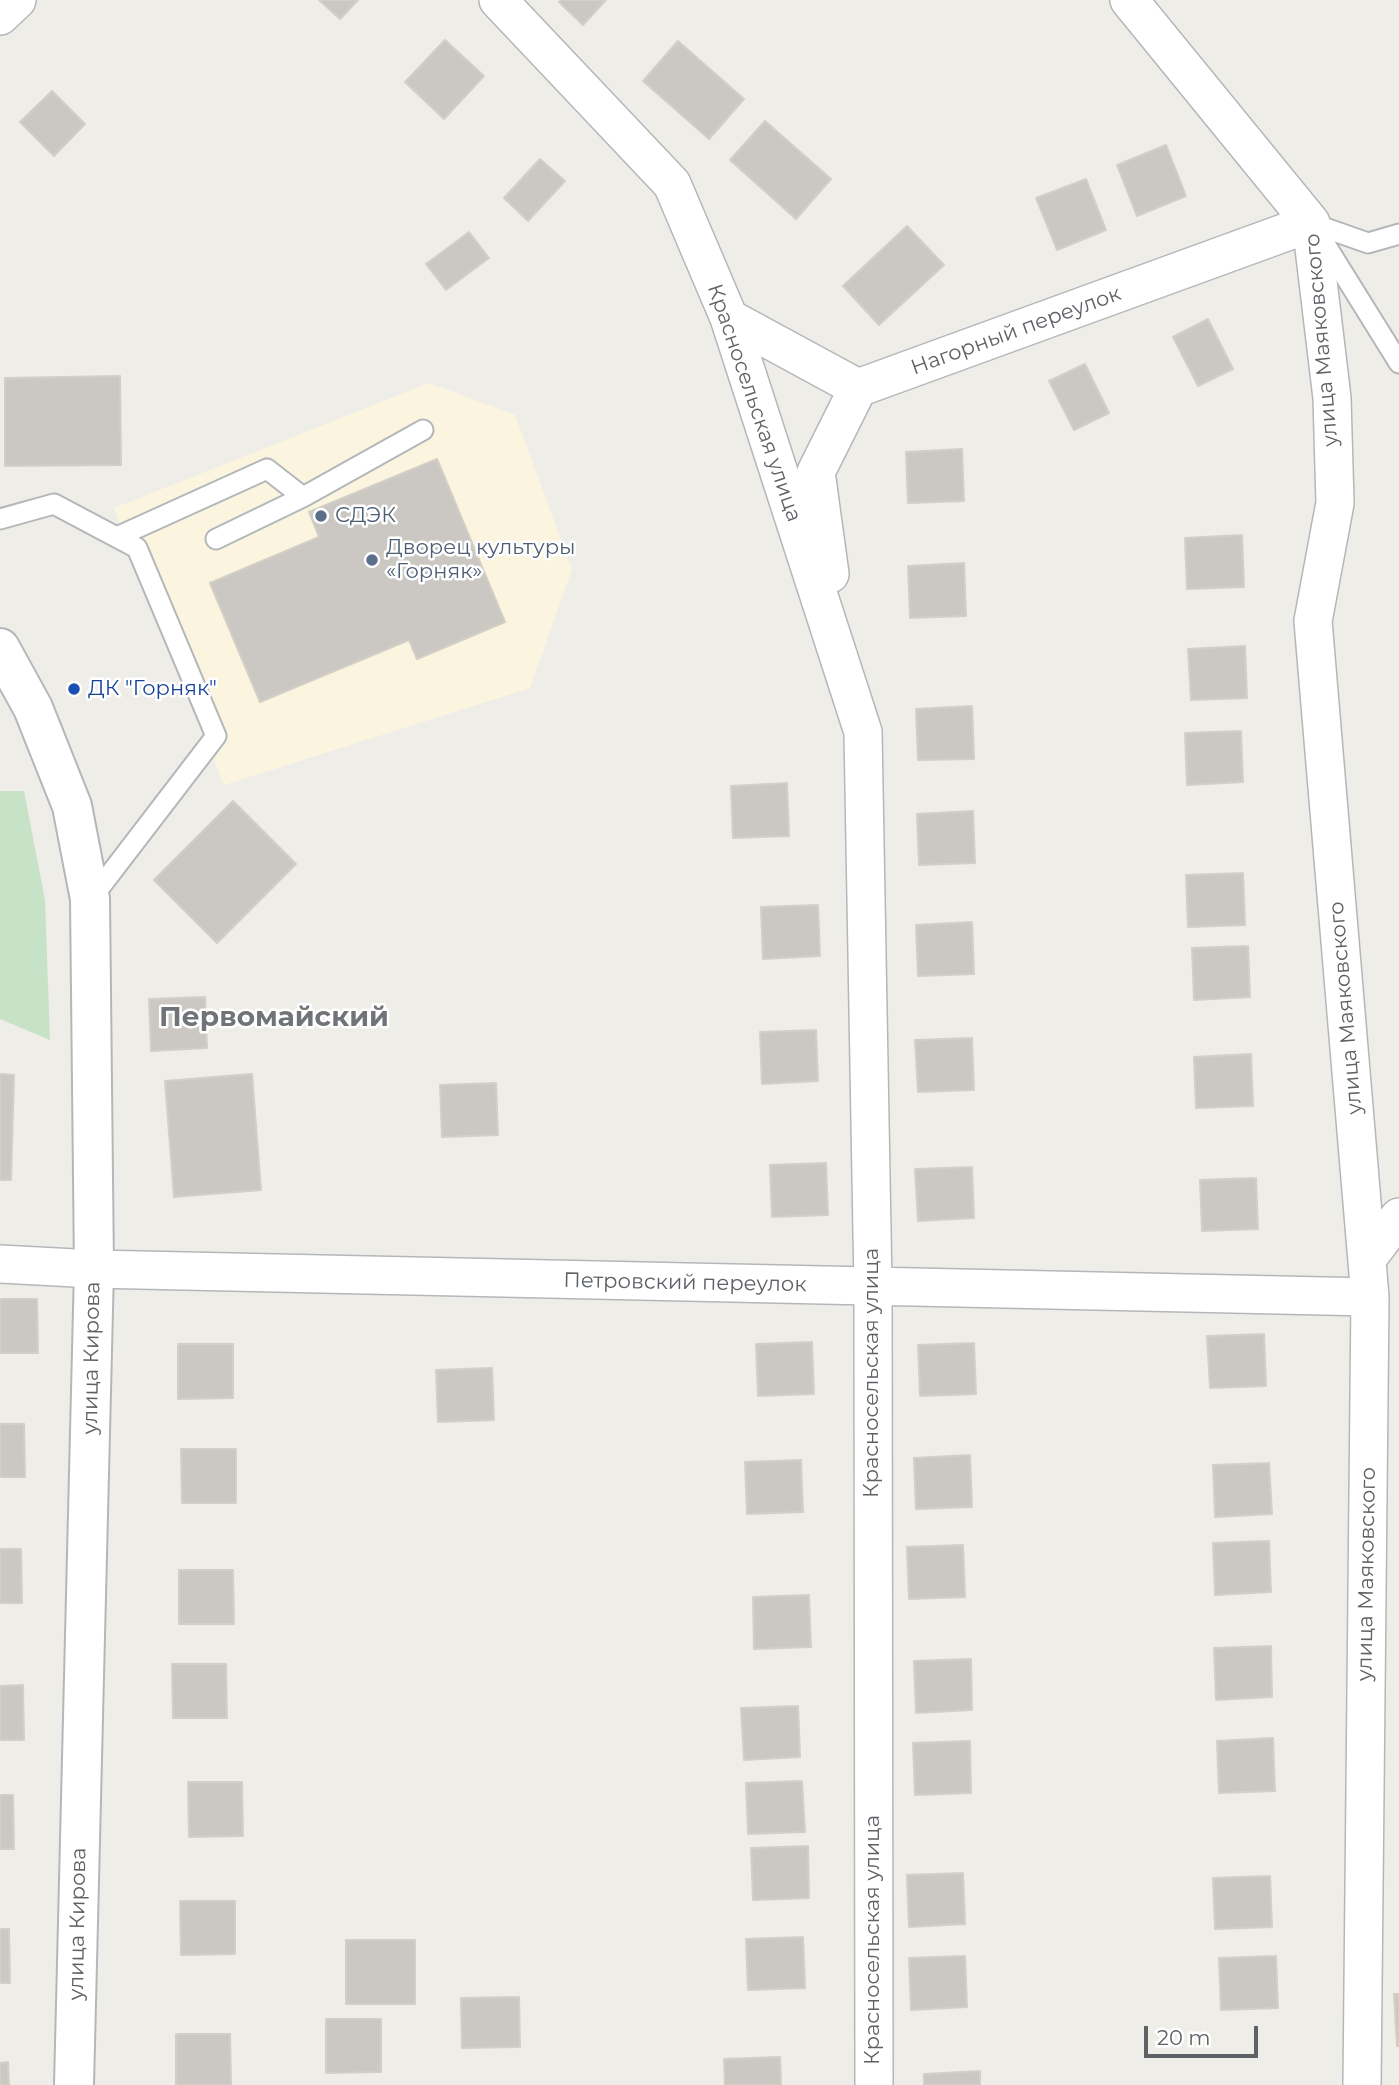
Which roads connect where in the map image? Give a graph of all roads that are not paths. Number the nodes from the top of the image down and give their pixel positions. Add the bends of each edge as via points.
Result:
1 (17, 0) edge
2 (498, 0) edge
3 (1129, 0) edge
4 (0, 16) edge
5 (1311, 223) junction
6 (1399, 234) edge
7 (729, 318) junction
8 (1399, 363) edge
9 (858, 388) junction
10 (423, 430) dead end
11 (303, 497) junction
12 (0, 519) edge
13 (117, 537) junction
14 (216, 539) dead end
15 (0, 648) edge
16 (842, 665) junction
17 (90, 900) junction
18 (1399, 1217) edge
19 (1367, 1259) junction
20 (0, 1264) edge
21 (94, 1269) junction
22 (873, 1287) junction
23 (1370, 1297) junction
24 (74, 2085) edge
25 (873, 2085) edge
26 (1362, 2085) edge

1 - 4 street
2 - 7 street, Красносельская улица via 672,184
3 - 5 street, улица Маяковского
5 - 6 lane via 1368,243
5 - 8 lane
5 - 9 street, Нагорный переулок
5 - 19 street, улица Маяковского via 1332,398 1335,503 1313,621
7 - 9 street
7 - 16 street, Красносельская улица
9 - 16 street, Красносельская улица via 816,472
10 - 11 lane
11 - 13 lane via 267,469
11 - 14 lane
12 - 13 lane via 54,504
13 - 17 lane via 137,548 216,736
15 - 17 street, улица Кирова via 33,708 72,806
16 - 22 street, Красносельская улица via 863,732
17 - 21 street, улица Кирова
18 - 19 street
19 - 23 street, улица Маяковского
20 - 21 street, Петровский переулок
21 - 22 street, Петровский переулок
21 - 24 street, улица Кирова
22 - 23 street, Петровский переулок
22 - 25 street, Красносельская улица
23 - 26 street, улица Маяковского

